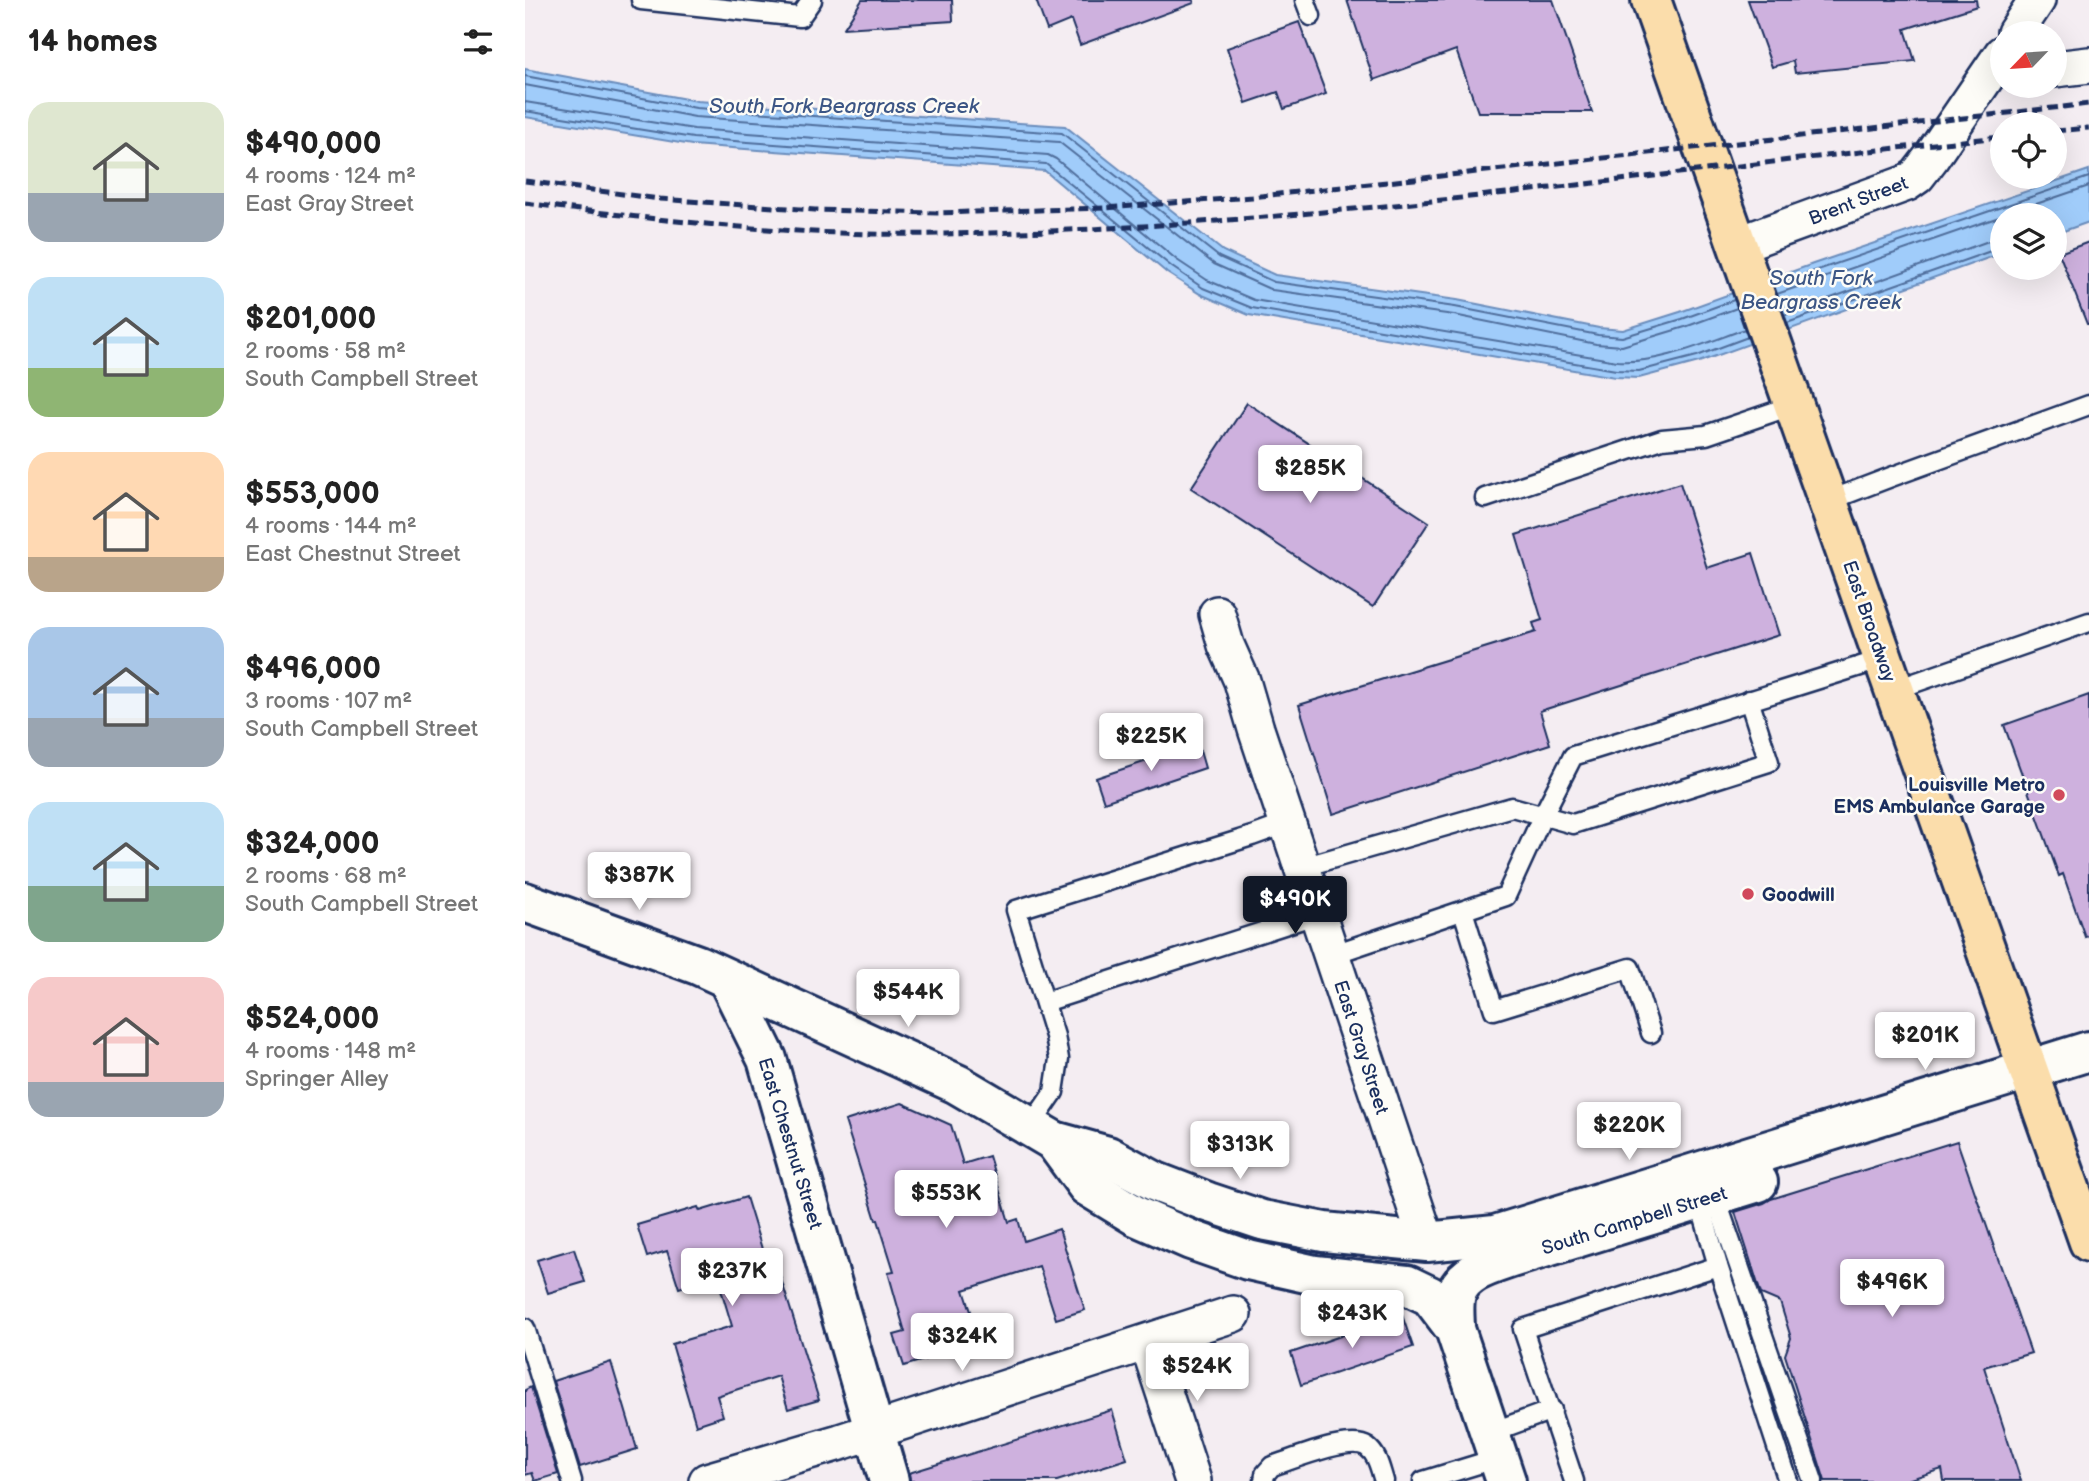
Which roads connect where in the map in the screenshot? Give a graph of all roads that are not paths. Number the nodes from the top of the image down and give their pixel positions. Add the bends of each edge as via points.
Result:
1 (641, 0) edge
2 (813, 0) edge
3 (2037, 0) edge
4 (1658, 2) edge
5 (700, 3) edge
6 (2023, 21) edge
7 (2089, 65) edge
8 (2067, 68) edge
9 (1990, 78) edge
10 (1743, 263) junction
11 (1794, 405) junction
12 (2089, 405) edge
13 (1485, 498) dead end
14 (1828, 502) junction
15 (1217, 614) dead end
16 (2089, 622) edge
17 (1888, 674) junction
18 (1749, 701) junction
19 (1543, 815) junction
20 (1287, 823) junction
21 (1303, 867) junction
22 (525, 902) edge
23 (1463, 911) junction
24 (1318, 914) junction
25 (1331, 955) junction
26 (728, 980) junction
27 (1045, 1002) junction
28 (1651, 1033) dead end
29 (2089, 1051) edge
30 (2028, 1070) junction
31 (1042, 1134) junction
32 (1707, 1188) junction
33 (1427, 1242) junction
34 (2089, 1242) edge
35 (1718, 1266) junction
36 (1233, 1314) dead end
37 (525, 1328) edge
38 (1455, 1329) junction
39 (1148, 1343) junction
40 (1552, 1410) junction
41 (874, 1431) junction
42 (1498, 1457) edge
43 (572, 1481) edge
44 (707, 1481) edge
45 (889, 1481) edge
46 (1193, 1481) edge
47 (1264, 1481) edge
48 (1384, 1481) edge
49 (1423, 1481) edge
50 (1574, 1481) edge
51 (1788, 1481) edge
52 (1813, 1481) edge

1 - 5 lane
2 - 5 lane via 800,16
3 - 6 street
4 - 10 main road, East Broadway
7 - 8 street
9 - 10 street, Brent Street via 1917,176
10 - 11 main road, East Broadway
11 - 13 lane via 1706,435 1662,439
11 - 14 main road, East Broadway
12 - 14 lane
14 - 17 main road, East Broadway
15 - 20 street, East Gray Street
16 - 17 lane
17 - 18 lane
17 - 30 main road, East Broadway
18 - 19 lane via 1573,756
18 - 19 lane via 1769,762 1573,824
19 - 21 lane via 1512,807
19 - 23 lane via 1506,896
20 - 21 street, East Gray Street
20 - 27 lane via 1016,911
21 - 24 street, East Gray Street
22 - 26 main road
23 - 25 lane
23 - 28 lane via 1494,1010 1630,968
24 - 25 street, East Gray Street
24 - 27 lane
25 - 33 street, East Gray Street
26 - 31 main road via 957,1084
26 - 41 main road, East Chestnut Street via 767,1059
27 - 31 lane via 1059,1059
29 - 30 main road, South Campbell Street
30 - 32 main road, South Campbell Street via 1840,1129
30 - 34 main road, East Broadway
31 - 33 main road, South Campbell Street via 1108,1156 1156,1182 1262,1220 1324,1233
31 - 38 main road via 1087,1186 1136,1216 1248,1260 1315,1275 1407,1285 1430,1296
32 - 33 main road, South Campbell Street via 1496,1235
32 - 35 lane
32 - 38 main road, South Campbell Street via 1474,1272 1456,1295
32 - 52 lane
35 - 40 lane via 1523,1329
35 - 51 lane
36 - 39 street
37 - 43 lane
38 - 42 main road
39 - 41 street
39 - 46 street
40 - 42 lane
40 - 50 lane
41 - 44 street
41 - 45 main road, East Chestnut Street
42 - 49 lane
47 - 48 lane via 1272,1466 1360,1443 1377,1460

